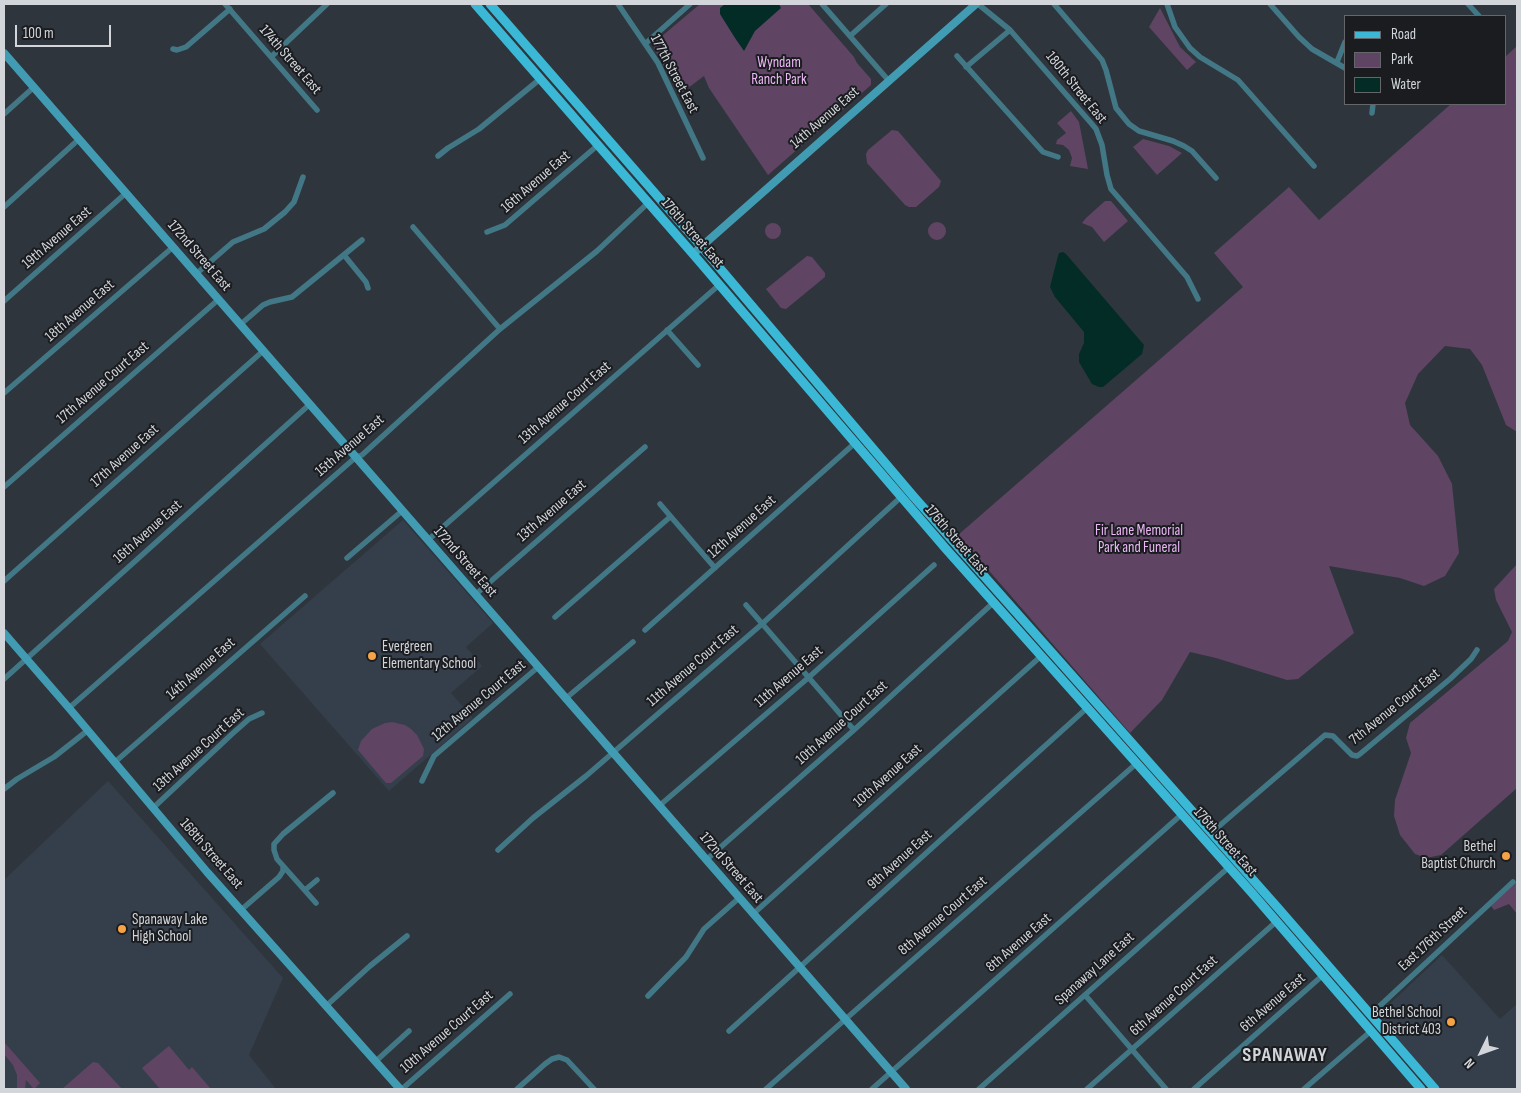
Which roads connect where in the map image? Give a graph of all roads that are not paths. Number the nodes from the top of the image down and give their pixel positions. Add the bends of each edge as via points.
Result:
1 (225, 4) edge
2 (328, 4) edge
3 (475, 4) edge
4 (490, 4) edge
5 (618, 4) edge
6 (690, 4) edge
7 (822, 4) edge
8 (886, 4) edge
9 (977, 4) edge
10 (1054, 4) edge
11 (1167, 4) edge
12 (1270, 4) edge
13 (1468, 4) edge
14 (230, 9) junction
15 (1478, 15) edge
16 (1010, 30) junction
17 (850, 36) junction
18 (645, 44) junction
19 (1344, 44) edge
20 (173, 49) dead end
21 (4, 53) edge
22 (957, 56) dead end
23 (271, 57) junction
24 (1337, 62) junction
25 (966, 67) junction
26 (1344, 67) edge
27 (540, 79) junction
28 (889, 81) junction
29 (34, 87) junction
30 (575, 101) junction
31 (1373, 105) edge
32 (567, 109) junction
33 (317, 110) dead end
34 (1372, 113) dead end
35 (4, 114) edge
36 (78, 140) junction
37 (598, 145) junction
38 (438, 156) dead end
39 (1058, 157) dead end
40 (703, 158) dead end
41 (1314, 166) dead end
42 (303, 176) dead end
43 (1216, 178) dead end
44 (126, 193) junction
45 (648, 203) junction
46 (4, 207) edge
47 (413, 227) dead end
48 (487, 232) dead end
49 (362, 240) dead end
50 (700, 246) junction
51 (172, 247) junction
52 (693, 254) junction
53 (344, 256) junction
54 (196, 274) junction
55 (719, 285) junction
56 (368, 288) dead end
57 (219, 299) junction
58 (1198, 299) dead end
59 (4, 301) edge
60 (241, 324) junction
61 (500, 329) junction
62 (667, 330) junction
63 (777, 337) junction
64 (263, 351) junction
65 (698, 365) dead end
66 (4, 393) edge
67 (310, 404) junction
68 (855, 443) junction
69 (645, 446) dead end
70 (356, 457) junction
71 (4, 487) edge
72 (901, 497) junction
73 (660, 504) dead end
74 (402, 511) junction
75 (670, 517) junction
76 (945, 532) junction
77 (428, 540) junction
78 (347, 558) dead end
79 (934, 565) dead end
80 (715, 568) junction
81 (4, 581) edge
82 (475, 595) junction
83 (305, 596) dead end
84 (993, 603) junction
85 (746, 605) dead end
86 (555, 617) dead end
87 (762, 624) junction
88 (645, 630) dead end
89 (4, 633) edge
90 (633, 642) dead end
91 (1477, 650) dead end
92 (1040, 656) junction
93 (26, 659) junction
94 (538, 668) junction
95 (808, 678) junction
96 (4, 679) edge
97 (565, 699) junction
98 (69, 708) junction
99 (1087, 708) junction
100 (262, 713) dead end
101 (854, 730) junction
102 (87, 731) junction
103 (612, 753) junction
104 (115, 762) junction
105 (1137, 763) junction
106 (422, 781) dead end
107 (4, 789) edge
108 (1175, 792) junction
109 (333, 793) dead end
110 (659, 806) junction
111 (154, 808) junction
112 (1182, 814) junction
113 (1211, 833) junction
114 (1222, 845) junction
115 (498, 850) dead end
116 (706, 860) junction
117 (283, 867) junction
118 (1229, 867) junction
119 (317, 880) dead end
120 (1513, 882) dead end
121 (305, 890) junction
122 (739, 898) junction
123 (316, 903) dead end
124 (241, 910) junction
125 (752, 914) junction
126 (1277, 921) junction
127 (407, 936) dead end
128 (799, 967) junction
129 (1323, 975) junction
130 (510, 994) dead end
131 (1085, 995) junction
132 (648, 996) dead end
133 (326, 1006) junction
134 (1370, 1015) junction
135 (844, 1019) junction
136 (409, 1031) dead end
137 (729, 1031) dead end
138 (1370, 1031) junction
139 (1132, 1049) junction
140 (376, 1061) junction
141 (891, 1072) junction
142 (1416, 1088) edge
143 (401, 1089) edge
144 (516, 1089) edge
145 (594, 1089) edge
146 (766, 1089) edge
147 (872, 1089) edge
148 (906, 1089) edge
149 (979, 1089) edge
150 (1087, 1089) edge
151 (1166, 1089) edge
152 (1194, 1089) edge
153 (1304, 1089) edge
154 (1428, 1089) edge
155 (1434, 1089) edge

1 - 14 street, 174th Street East
2 - 23 street
3 - 27 main road, 176th Street East
4 - 30 main road, 176th Street East
5 - 18 street, 177th Street East
6 - 18 street
7 - 17 street
8 - 17 street
9 - 16 street, 180th Street East
9 - 28 street, 14th Avenue East
10 - 43 street via 1102,60 1116,108 1129,124 1139,131 1184,146
11 - 41 street via 1175,27 1190,48 1238,80
12 - 24 street via 1298,37 1312,49
13 - 15 street
14 - 20 street via 186,47
14 - 23 street, 174th Street East
16 - 25 street
16 - 58 street, 180th Street East via 1096,129 1111,189 1187,277
17 - 28 street
18 - 40 street, 177th Street East via 664,74
19 - 24 street
21 - 29 street, 172nd Street East
22 - 25 street
23 - 33 street, 174th Street East
24 - 26 street
25 - 39 street via 1043,152
27 - 32 main road, 176th Street East
27 - 38 street via 479,129
28 - 50 street, 14th Avenue East
29 - 35 street
29 - 36 street, 172nd Street East
30 - 32 main road
30 - 50 main road, 176th Street East
31 - 34 street
32 - 37 main road, 176th Street East
36 - 44 street, 172nd Street East
36 - 46 street
37 - 45 main road, 176th Street East
37 - 48 street, 16th Avenue East via 505,225
42 - 54 street via 294,202 285,212 264,229 233,242
44 - 51 street, 172nd Street East
44 - 59 street, 19th Avenue East
45 - 52 main road, 176th Street East
45 - 61 street, 15th Avenue East via 597,251
47 - 61 street
49 - 53 street
50 - 52 street, 14th Avenue East
50 - 63 main road, 176th Street East
51 - 54 street, 172nd Street East
51 - 66 street, 18th Avenue East
52 - 55 main road, 176th Street East
53 - 56 street
53 - 60 street via 292,297 263,305
54 - 57 street, 172nd Street East
55 - 62 street, 13th Avenue Court East
55 - 63 main road via 727,287 768,332
55 - 68 main road, 176th Street East
57 - 60 street, 172nd Street East
57 - 71 street, 17th Avenue Court East
60 - 64 street, 172nd Street East
61 - 70 street, 15th Avenue East
62 - 65 street
62 - 77 street, 13th Avenue Court East
63 - 76 main road, 176th Street East
64 - 67 street, 172nd Street East
64 - 81 street, 17th Avenue East
67 - 70 street, 172nd Street East
67 - 93 street, 16th Avenue East
68 - 72 main road, 176th Street East
68 - 80 street, 12th Avenue East
69 - 82 street, 13th Avenue East
70 - 74 street, 172nd Street East
70 - 98 street, 15th Avenue East
72 - 76 main road via 908,498 935,528
72 - 84 main road, 176th Street East
72 - 87 street, 11th Avenue Court East
73 - 75 street
74 - 77 street, 172nd Street East
74 - 78 street
75 - 80 street
75 - 86 street
76 - 108 main road, 176th Street East
77 - 82 street, 172nd Street East
79 - 95 street, 11th Avenue East
80 - 88 street, 12th Avenue East
82 - 94 street, 172nd Street East
83 - 104 street, 14th Avenue East
84 - 92 main road, 176th Street East
84 - 101 street, 10th Avenue Court East
85 - 87 street
87 - 95 street
87 - 103 street, 11th Avenue Court East
89 - 93 street, 168th Street East
90 - 97 street
91 - 113 street, 7th Avenue Court East via 1450,679 1360,754 1352,755 1333,736 1325,735
92 - 99 main road, 176th Street East
92 - 125 street, 10th Avenue East
93 - 96 street, 16th Avenue East
93 - 98 street, 168th Street East
94 - 97 street, 172nd Street East
94 - 106 street, 12th Avenue Court East via 434,756
95 - 101 street
95 - 110 street, 11th Avenue East
97 - 103 street, 172nd Street East
98 - 102 street, 168th Street East
99 - 105 main road, 176th Street East
99 - 128 street, 9th Avenue East
100 - 111 street, 13th Avenue Court East via 249,719
101 - 116 street, 10th Avenue Court East
102 - 104 street, 168th Street East
102 - 107 street
103 - 110 street, 172nd Street East
103 - 115 street, 11th Avenue Court East
104 - 111 street, 168th Street East
105 - 108 main road via 1143,764 1166,790
105 - 112 main road, 176th Street East
105 - 135 street, 8th Avenue Court East
108 - 113 main road, 176th Street East
109 - 117 street via 274,844 275,854
110 - 116 street, 172nd Street East
111 - 124 street, 168th Street East
112 - 114 main road via 1188,815 1211,841
112 - 118 main road, 176th Street East
112 - 141 street, 8th Avenue East
113 - 114 main road, 176th Street East
114 - 134 main road, 176th Street East
116 - 122 street, 172nd Street East
117 - 121 street
117 - 124 street via 279,877
118 - 126 main road, 176th Street East
118 - 131 street, Spanaway Lane East
119 - 121 street
120 - 134 street, East 176th Street
121 - 123 street
122 - 125 street, 172nd Street East
122 - 132 street via 704,929 686,957
124 - 133 street, 168th Street East
125 - 128 street, 172nd Street East
126 - 129 main road, 176th Street East
126 - 139 street, 6th Avenue Court East
127 - 133 street
128 - 135 street, 172nd Street East
128 - 137 street, 9th Avenue East
129 - 134 main road via 1331,976 1364,1015
129 - 138 main road, 176th Street East
129 - 152 street, 6th Avenue East
130 - 143 street, 10th Avenue Court East
131 - 139 street
131 - 149 street, Spanaway Lane East
133 - 140 street, 168th Street East
134 - 155 main road, 176th Street East
135 - 141 street, 172nd Street East
135 - 146 street, 8th Avenue Court East
136 - 140 street
138 - 142 main road, 176th Street East
138 - 153 street
139 - 150 street, 6th Avenue Court East
139 - 151 street
140 - 143 street, 168th Street East
141 - 147 street, 8th Avenue East
141 - 148 street, 172nd Street East
142 - 154 main road via 1424,1084
144 - 145 street via 552,1059 562,1057

